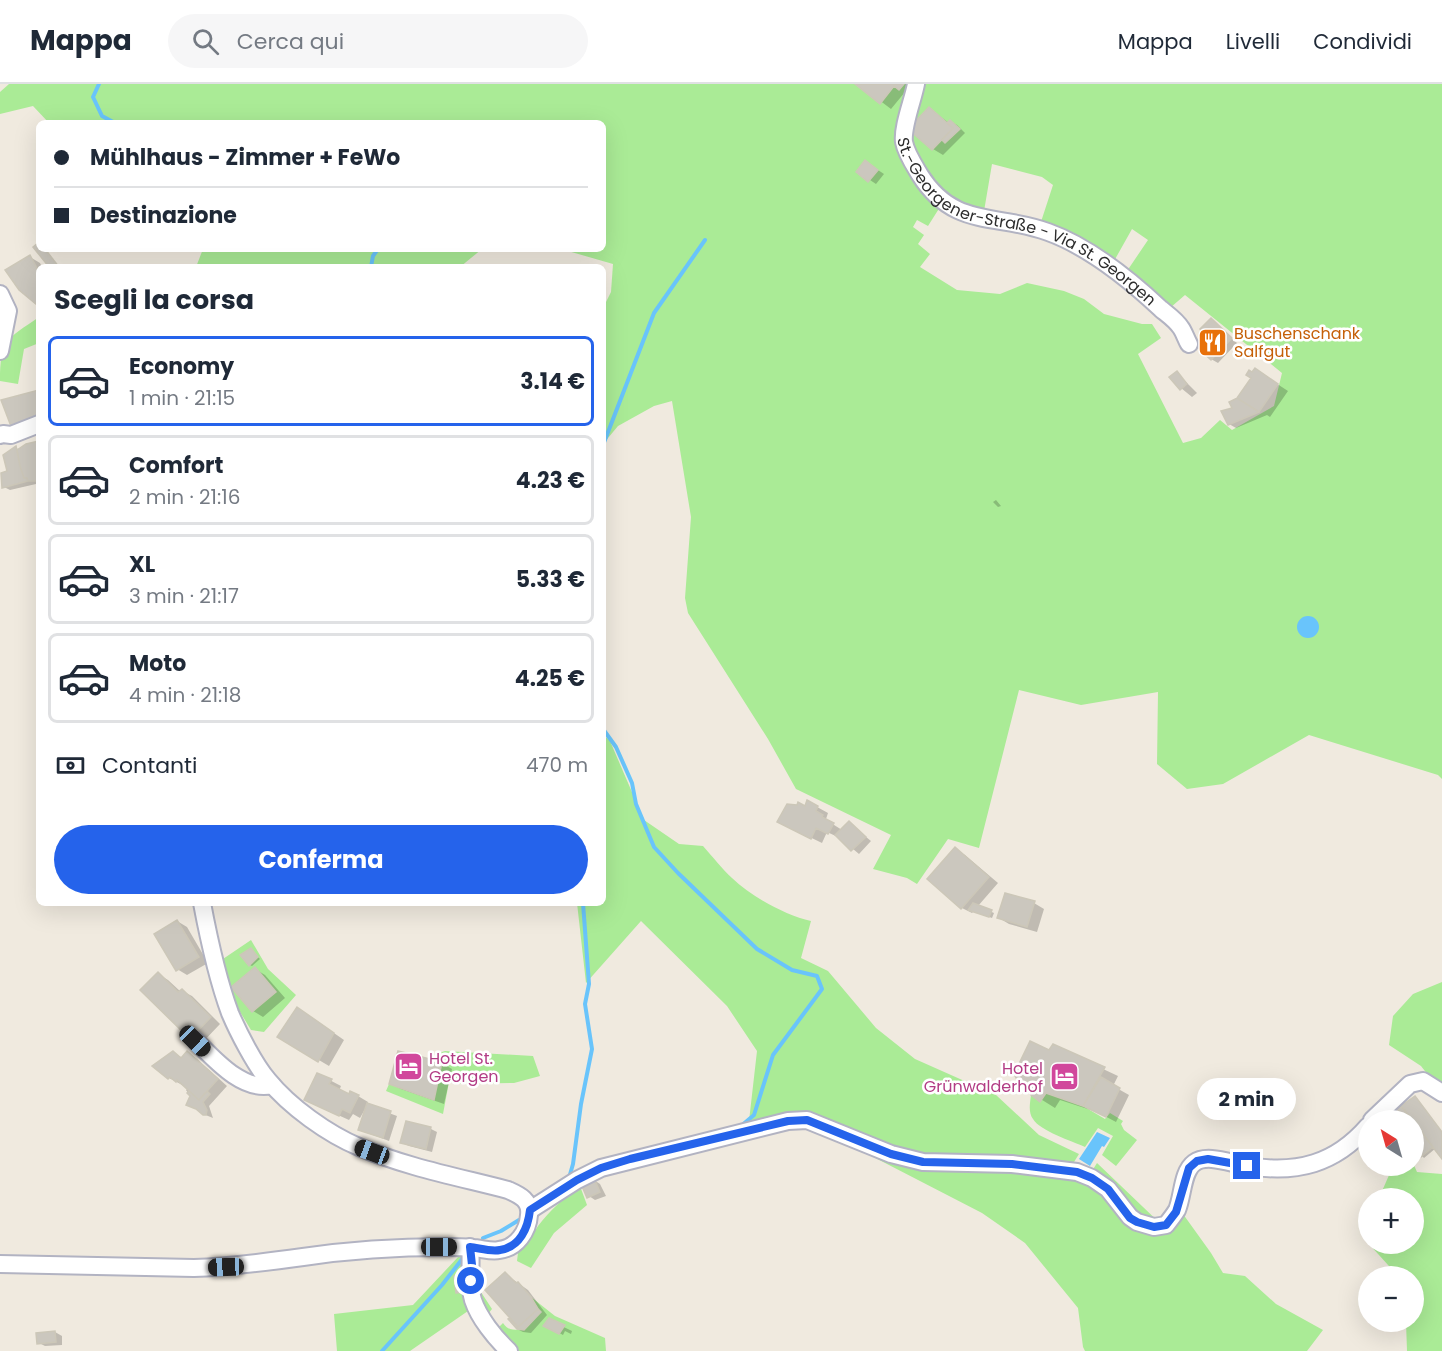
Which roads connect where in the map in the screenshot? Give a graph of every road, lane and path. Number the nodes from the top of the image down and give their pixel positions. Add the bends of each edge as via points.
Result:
1 (916, 84) edge
2 (0, 294) edge
3 (1189, 344) dead end
4 (0, 351) edge
5 (36, 425) edge
6 (1, 433) edge
7 (203, 906) edge
8 (195, 1041) dead end
9 (273, 1085) junction
10 (1442, 1093) edge
11 (1384, 1110) edge
12 (1358, 1137) edge
13 (530, 1210) junction
14 (470, 1247) junction
15 (0, 1264) edge
16 (509, 1351) edge

1 - 3 street, St.-Georgener-Straße - Via St. Georgen via 904,143 915,167 939,199 962,212 1049,232 1099,258 1153,301 1180,327
2 - 4 street via 8,311
5 - 6 street via 10,435
7 - 9 street via 231,1014
8 - 9 street via 230,1074 263,1087
9 - 13 street via 311,1120 340,1138 384,1156 508,1190 520,1196
10 - 11 street via 1416,1082
12 - 13 street via 1338,1153 1305,1166 1268,1169 1208,1159 1197,1161 1189,1168 1176,1212 1166,1225 1154,1227 1130,1218 1108,1189 1077,1172 1012,1164 923,1162 891,1154 807,1120 788,1121 601,1168
13 - 14 street via 523,1236 512,1245 500,1251
14 - 15 street via 320,1254 226,1267
14 - 16 street via 473,1299 479,1313

